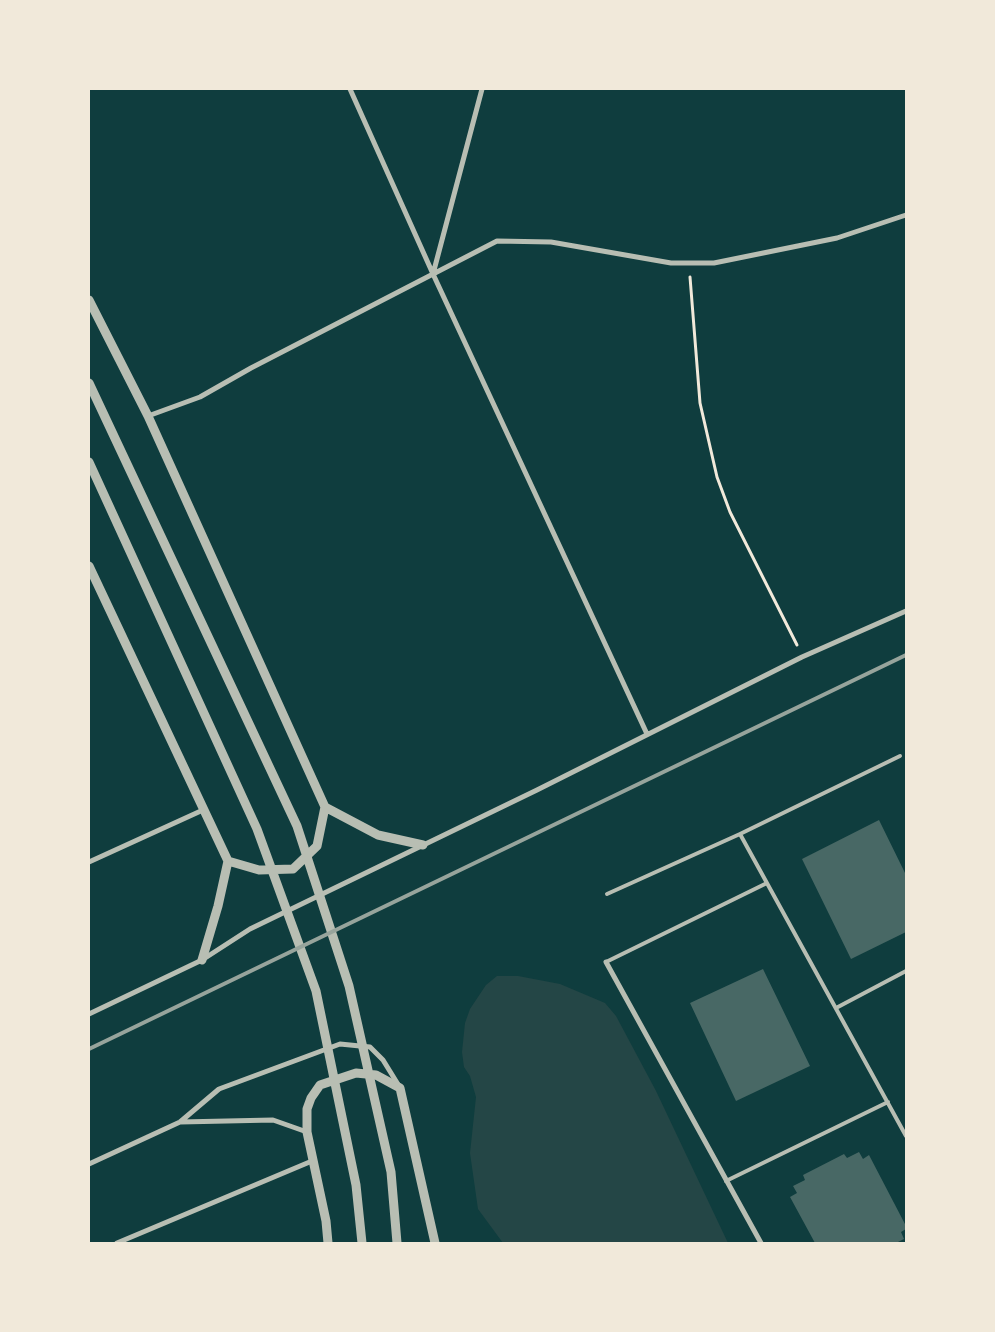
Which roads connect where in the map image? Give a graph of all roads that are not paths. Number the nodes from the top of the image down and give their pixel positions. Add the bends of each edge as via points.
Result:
1 (350, 89) edge
2 (482, 89) edge
3 (906, 215) edge
4 (433, 274) junction
5 (89, 300) edge
6 (89, 383) edge
7 (148, 416) junction
8 (89, 462) edge
9 (89, 566) edge
10 (906, 611) edge
11 (647, 734) junction
12 (900, 756) dead end
13 (325, 806) junction
14 (203, 810) junction
15 (740, 834) junction
16 (423, 845) junction
17 (228, 861) junction
18 (89, 862) edge
19 (767, 883) junction
20 (606, 894) dead end
21 (202, 960) junction
22 (606, 962) joint
23 (906, 971) edge
24 (836, 1008) junction
25 (89, 1014) edge
26 (400, 1088) junction
27 (888, 1102) junction
28 (180, 1122) junction
29 (307, 1132) junction
30 (906, 1136) edge
31 (312, 1161) junction
32 (89, 1164) edge
33 (726, 1181) junction
34 (117, 1243) edge
35 (328, 1243) edge
36 (362, 1243) edge
37 (397, 1243) edge
38 (435, 1243) edge
39 (761, 1243) edge

1 - 4 street
2 - 4 street
3 - 4 street via 800,247 738,260 689,264 652,261 551,242 497,241
4 - 7 street via 200,397
4 - 11 street
5 - 7 street
6 - 37 street via 297,826 349,986 391,1172
7 - 13 street
8 - 36 street via 257,829 316,991 356,1185
9 - 14 street
10 - 11 street via 802,657
11 - 16 street
12 - 15 lane
13 - 16 street via 378,835
13 - 17 street via 317,846 293,869 258,870
14 - 17 street
14 - 18 street
15 - 19 lane
15 - 20 lane
16 - 21 street via 250,929
17 - 21 street
19 - 22 lane
19 - 24 lane
21 - 25 street
22 - 33 street
23 - 24 lane
24 - 27 lane
26 - 28 street via 383,1060 370,1047 340,1044 219,1089
26 - 29 street via 376,1075 356,1074 320,1085 307,1109
26 - 38 street
27 - 30 lane
27 - 33 lane
28 - 29 street via 273,1120
28 - 32 street
29 - 31 street
31 - 34 street
31 - 35 street
33 - 39 street

